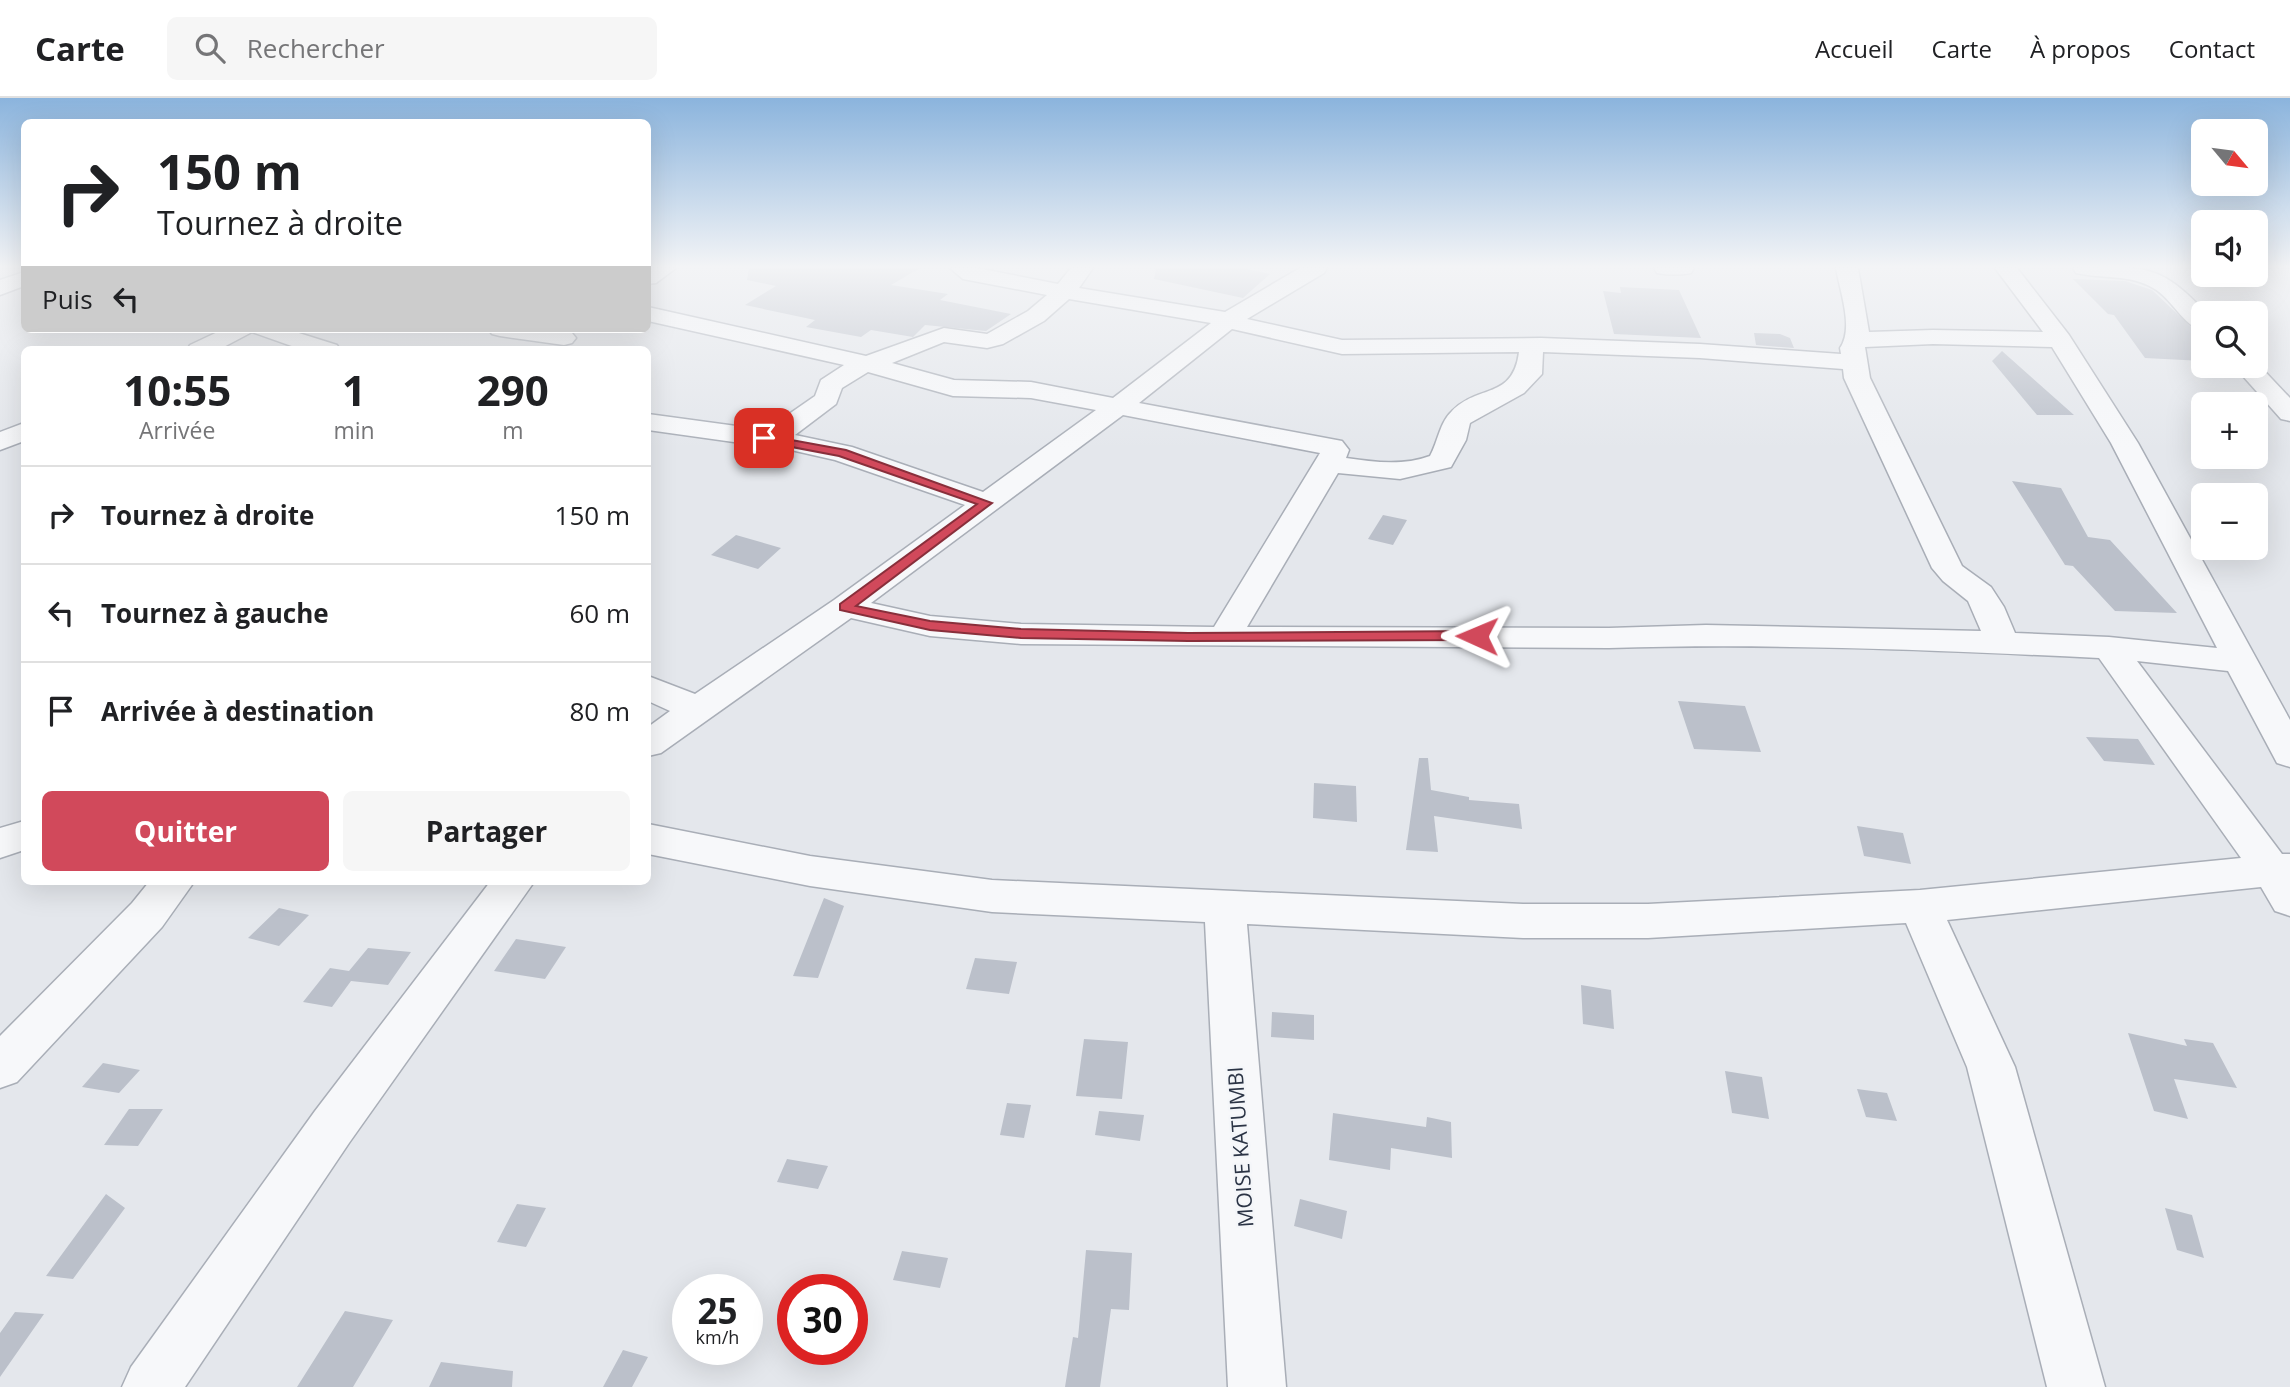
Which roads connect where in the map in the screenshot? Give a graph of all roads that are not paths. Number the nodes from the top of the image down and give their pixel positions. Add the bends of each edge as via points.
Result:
1 (711, 328) edge
2 (1014, 328) edge
3 (1218, 328) edge
4 (1257, 328) edge
5 (1856, 328) edge
6 (2051, 328) edge
7 (235, 333) edge
8 (275, 333) edge
9 (525, 333) edge
10 (563, 339) edge
11 (2061, 341) junction
12 (1532, 345) junction
13 (207, 346) edge
14 (315, 346) edge
15 (1855, 351) junction
16 (869, 364) junction
17 (2257, 378) edge
18 (1119, 406) junction
19 (2290, 414) edge
20 (651, 422) edge
21 (21, 432) edge
22 (771, 439) junction
23 (0, 442) edge
24 (1330, 463) junction
25 (986, 503) junction
26 (845, 607) junction
27 (1224, 637) junction
28 (2002, 643) junction
29 (2109, 648) junction
30 (2238, 661) junction
31 (651, 688) edge
32 (698, 710) junction
33 (651, 742) edge
34 (2290, 754) edge
35 (21, 837) edge
36 (651, 840) edge
37 (0, 843) edge
38 (2284, 880) edge
39 (171, 885) edge
40 (511, 885) edge
41 (1226, 906) junction
42 (1920, 906) junction
43 (8, 1050) edge
44 (151, 1387) edge
45 (1257, 1387) edge
46 (2076, 1387) edge

1 - 16 street
2 - 16 street via 995,339 944,335
3 - 18 street
4 - 12 street via 1342,347
5 - 15 street
6 - 11 street
7 - 13 street
8 - 14 street
9 - 10 street
11 - 15 street via 1933,337
11 - 30 street via 2152,495
12 - 15 street
12 - 24 street via 1529,374 1515,388 1464,413 1441,461 1409,470
15 - 28 street via 1857,377 1948,568 1983,600
16 - 18 street via 961,389 1031,390
16 - 22 street via 830,385 827,399
17 - 19 street
18 - 24 street via 1325,445 1335,450
18 - 25 street
20 - 22 street
21 - 23 street
22 - 25 street via 842,453
24 - 27 street
25 - 26 street
26 - 27 street via 970,630
26 - 32 street
27 - 28 street via 1706,635
28 - 29 street
29 - 30 street
29 - 38 street
30 - 34 street
31 - 32 street
32 - 33 street
35 - 37 street
36 - 41 street via 810,871 992,897
38 - 42 street
39 - 43 street via 147,915
40 - 44 street via 332,1127
41 - 42 street via 1523,921
41 - 45 street, MOISE KATUMBI
42 - 46 street via 1991,1067

